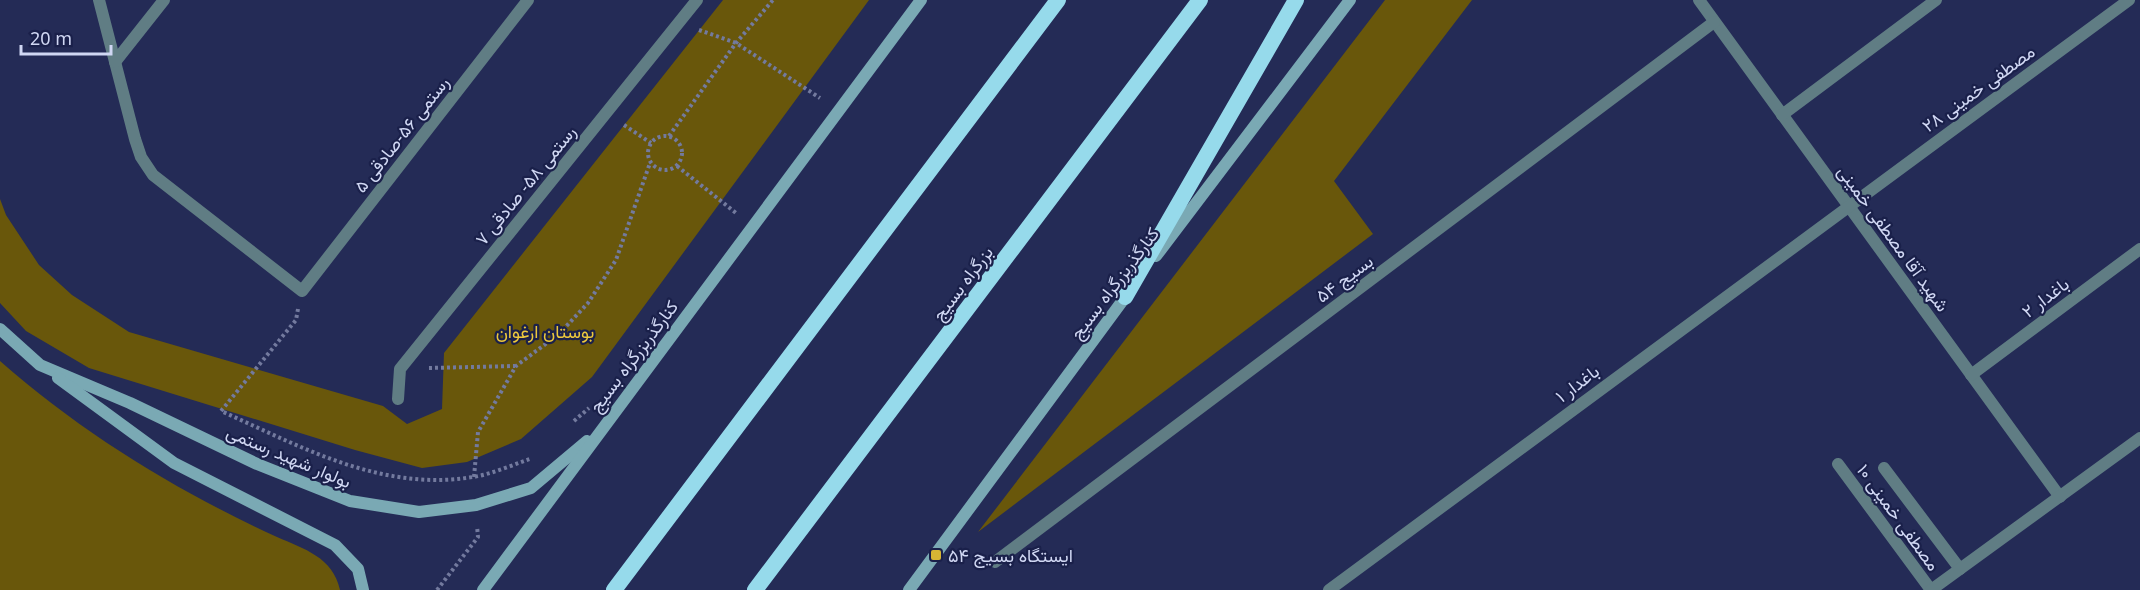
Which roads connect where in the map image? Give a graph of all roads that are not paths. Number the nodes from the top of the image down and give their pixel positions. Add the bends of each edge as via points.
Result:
1 (99, 0) edge
2 (164, 0) edge
3 (528, 0) edge
4 (697, 0) edge
5 (921, 0) edge
6 (1058, 0) edge
7 (1200, 0) edge
8 (1296, 0) edge
9 (1350, 0) edge
10 (1699, 0) edge
11 (1936, 0) edge
12 (2130, 0) edge
13 (1714, 22) junction
14 (115, 62) junction
15 (1782, 115) junction
16 (1848, 206) junction
17 (2140, 249) edge
18 (1125, 297) junction
19 (0, 329) edge
20 (40, 365) junction
21 (1971, 375) junction
22 (398, 399) dead end
23 (603, 426) junction
24 (2140, 438) edge
25 (1838, 465) dead end
26 (1884, 468) dead end
27 (2060, 497) junction
28 (995, 562) dead end
29 (1960, 569) junction
30 (363, 590) edge
31 (483, 590) edge
32 (614, 590) edge
33 (755, 590) edge
34 (909, 590) edge
35 (1329, 590) edge
36 (1931, 590) edge

1 - 14 street
2 - 14 street
3 - 14 street, رستمی ۵۶-صادقی ۵ via 302,291 153,175 135,139
4 - 22 street, رستمی ۵۸- صادقی ۷ via 400,369
5 - 23 main road, کنارگذربزرگراه بسیج
6 - 32 highway
7 - 33 highway, بزرگراه بسیج
8 - 18 highway
9 - 18 main road, کنارگذربزرگراه بسیج
10 - 13 street, شهید آقا مصطفی خمینی
11 - 15 street
12 - 16 street, مصطفی خمینی ۲۸
13 - 15 street, شهید آقا مصطفی خمینی
13 - 28 street, بسیج ۵۴
15 - 16 street, شهید آقا مصطفی خمینی
16 - 21 street, شهید آقا مصطفی خمینی
16 - 35 street, باغدار ۱
17 - 21 street, باغدار ۲
18 - 34 main road, کنارگذربزرگراه بسیج
19 - 20 main road, بولوار شهید رستمی
20 - 23 main road, بولوار شهید رستمی via 257,464 350,501 419,512 476,505 531,488
20 - 30 main road via 174,462 335,545 358,569
21 - 27 street, شهید آقا مصطفی خمینی
23 - 31 main road, کنارگذربزرگراه بسیج
24 - 27 street
25 - 36 street, مصطفی خمینی ۱۰
26 - 29 street
27 - 29 street
29 - 36 street

